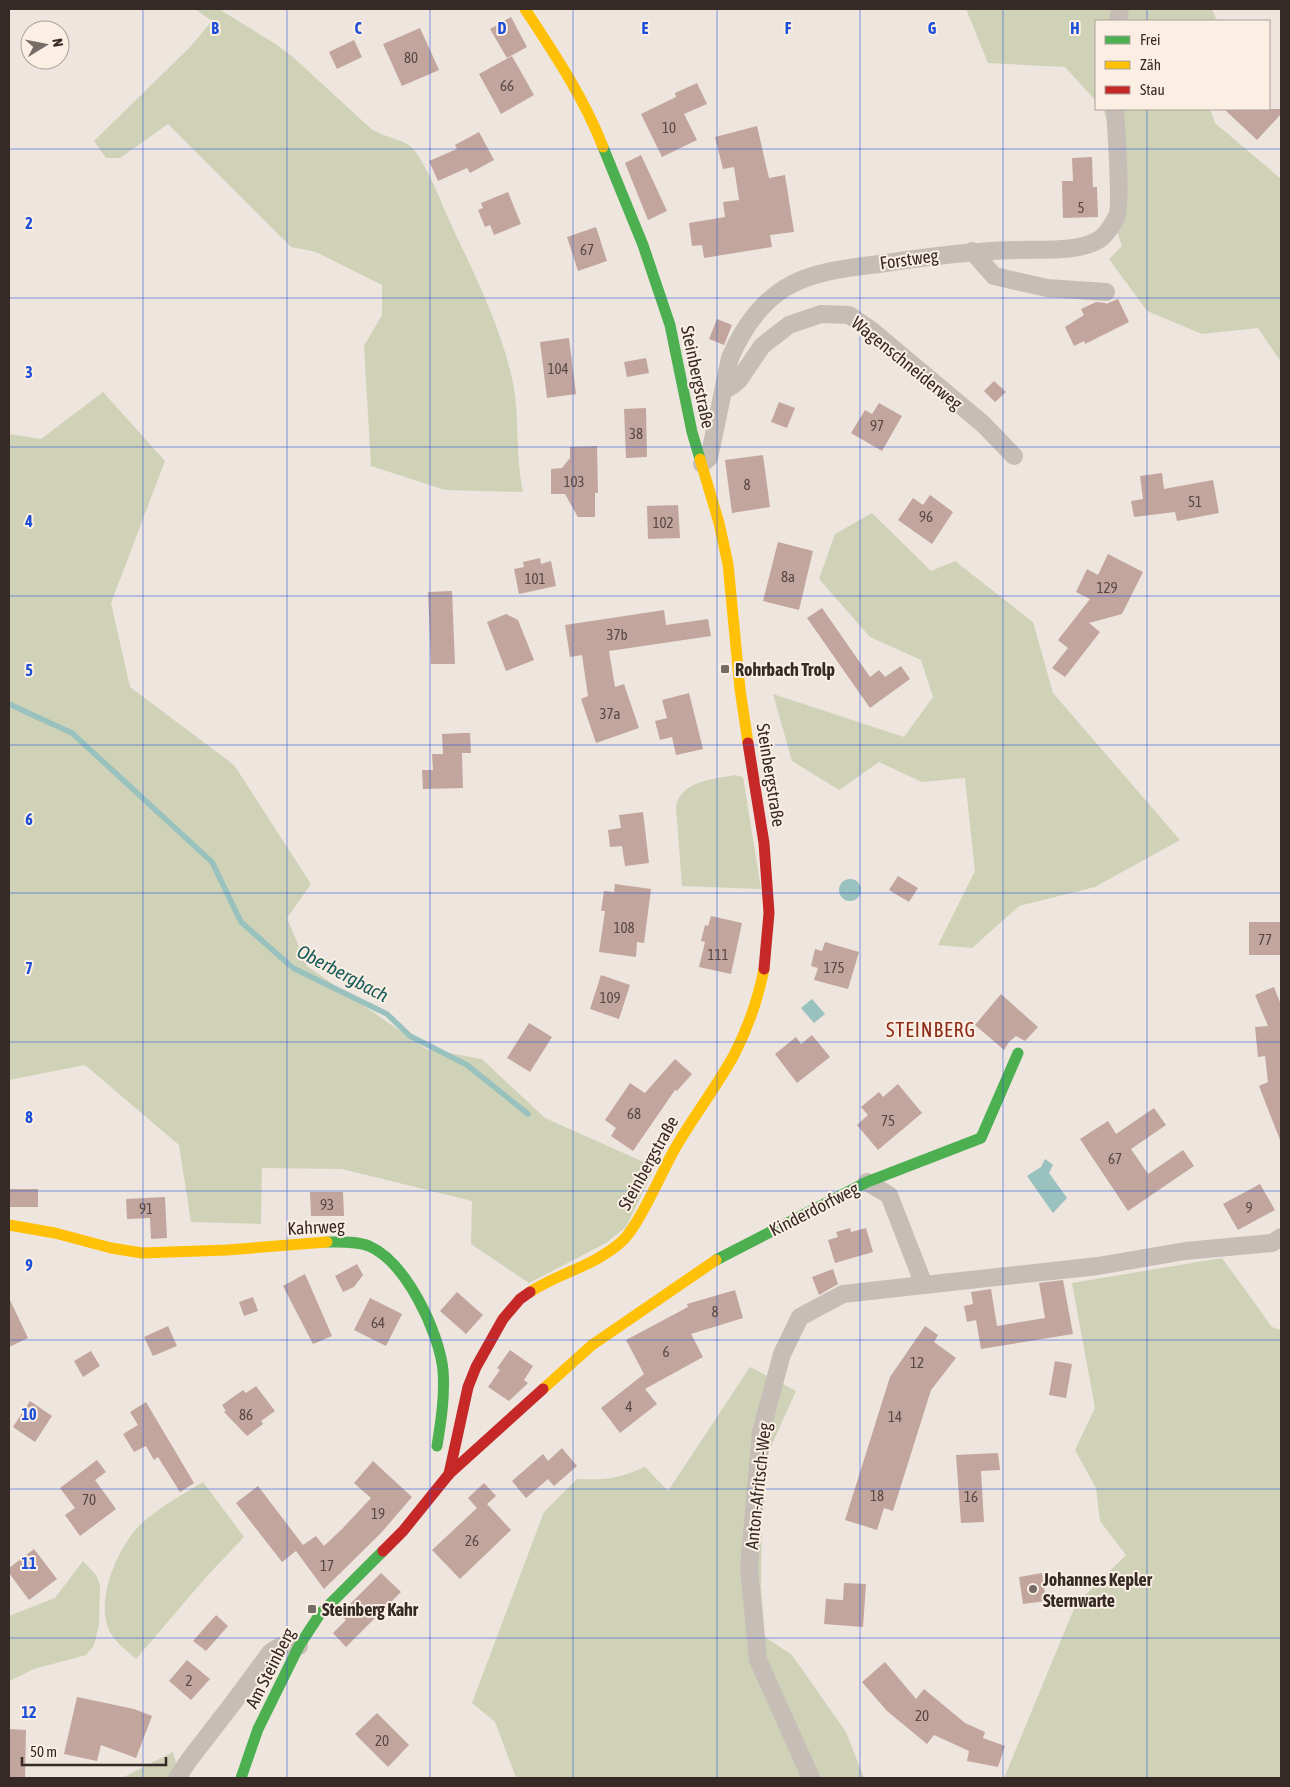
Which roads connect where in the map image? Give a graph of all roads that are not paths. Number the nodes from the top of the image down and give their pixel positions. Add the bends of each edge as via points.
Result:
1 (525, 9) edge
2 (1115, 110) edge
3 (972, 251) junction
4 (1106, 292) dead end
5 (723, 391) junction
6 (1014, 456) dead end
7 (702, 464) junction
8 (1018, 1053) dead end
9 (867, 1182) junction
10 (9, 1225) edge
11 (1281, 1237) edge
12 (924, 1285) junction
13 (449, 1474) junction
14 (299, 1646) junction
15 (177, 1778) edge
16 (241, 1778) edge
17 (811, 1778) edge

1 - 7 main road, Steinbergstraße via 595,126 643,244 670,325 692,432
2 - 3 street, Forstweg via 1118,216 1101,239 1079,247
3 - 4 street via 994,276 1047,288
3 - 5 street, Forstweg via 831,272 785,288 760,308 742,332 730,358
5 - 6 street, Wagenschneiderweg via 739,380 762,346 790,325 822,314 849,315 983,424
5 - 7 street, Forstweg via 709,458
7 - 13 main road, Steinbergstraße via 728,564 740,689 764,843 770,913 766,960 759,992 734,1055 674,1150 622,1242 582,1268 533,1290 520,1299 503,1319 468,1387
8 - 9 main road via 981,1138
9 - 12 street, Kinderdorfweg via 888,1195
9 - 13 main road, Kinderdorfweg via 715,1260 600,1340
10 - 13 main road, Kahrweg via 134,1252 248,1249 336,1242 355,1243 378,1252 404,1279 435,1331 444,1380 437,1462
11 - 12 street via 1272,1243
12 - 17 street, Anton-Afritsch-Weg via 843,1294 800,1316 782,1354 761,1432 749,1568 758,1660
13 - 14 main road, Am Steinberg via 402,1531 320,1614
14 - 15 street via 284,1645 270,1652
14 - 16 main road, Am Steinberg via 258,1729

